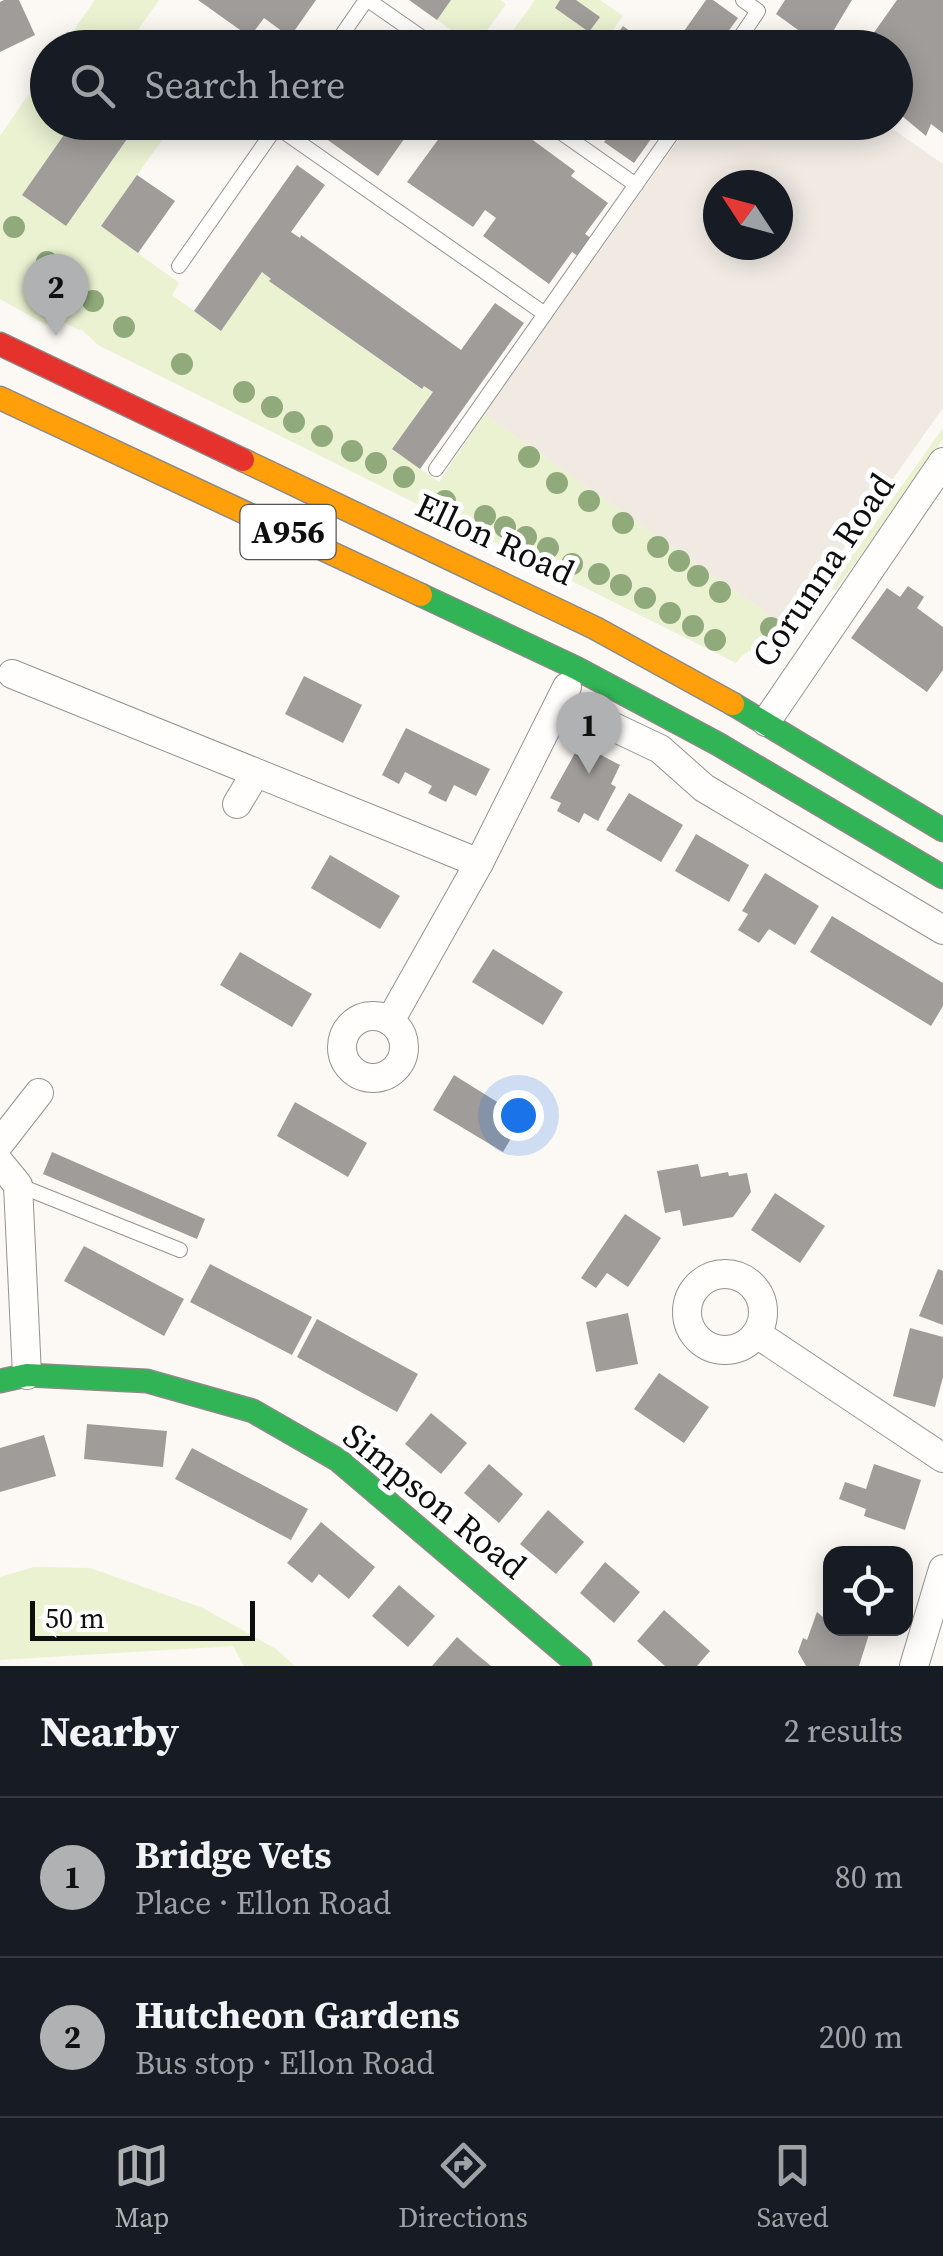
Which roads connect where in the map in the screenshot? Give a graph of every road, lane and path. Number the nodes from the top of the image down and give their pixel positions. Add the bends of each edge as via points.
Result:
1 (367, 0) edge
2 (743, 0) edge
3 (345, 30) edge
4 (411, 30) edge
5 (745, 30) edge
6 (268, 140) edge
7 (299, 140) edge
8 (572, 140) edge
9 (667, 140) edge
10 (636, 185) junction
11 (180, 266) dead end
12 (545, 314) junction
13 (0, 344) edge
14 (0, 398) edge
15 (943, 462) edge
16 (436, 469) dead end
17 (595, 628) junction
18 (576, 668) junction
19 (12, 674) dead end
20 (560, 702) junction
21 (766, 722) junction
22 (255, 774) junction
23 (237, 804) dead end
24 (943, 830) edge
25 (479, 863) junction
26 (943, 877) edge
27 (943, 930) edge
28 (390, 1021) dead end
29 (38, 1093) dead end
30 (0, 1143) edge
31 (9, 1174) edge
32 (180, 1250) dead end
33 (757, 1334) dead end
34 (14, 1378) edge
35 (943, 1458) edge
36 (943, 1569) edge
37 (580, 1666) edge
38 (914, 1666) edge

1 - 3 lane
1 - 4 lane
2 - 5 lane via 758,11
6 - 11 lane
7 - 12 lane
8 - 10 lane
9 - 10 lane
10 - 12 lane
12 - 16 lane
13 - 17 main road, Ellon Road / A956
14 - 18 main road, A956
15 - 21 street, Corunna Road
17 - 18 street
17 - 21 main road, Ellon Road / A956
18 - 20 street
18 - 26 main road, A956
19 - 22 street
20 - 25 street
20 - 27 street via 660,748 704,788
21 - 24 main road, Ellon Road / A956
22 - 23 street
22 - 25 street
25 - 28 street
29 - 30 street
31 - 32 lane
31 - 34 street
33 - 35 street
34 - 37 main road, Simpson Road via 148,1381 253,1411 338,1460
36 - 38 street

